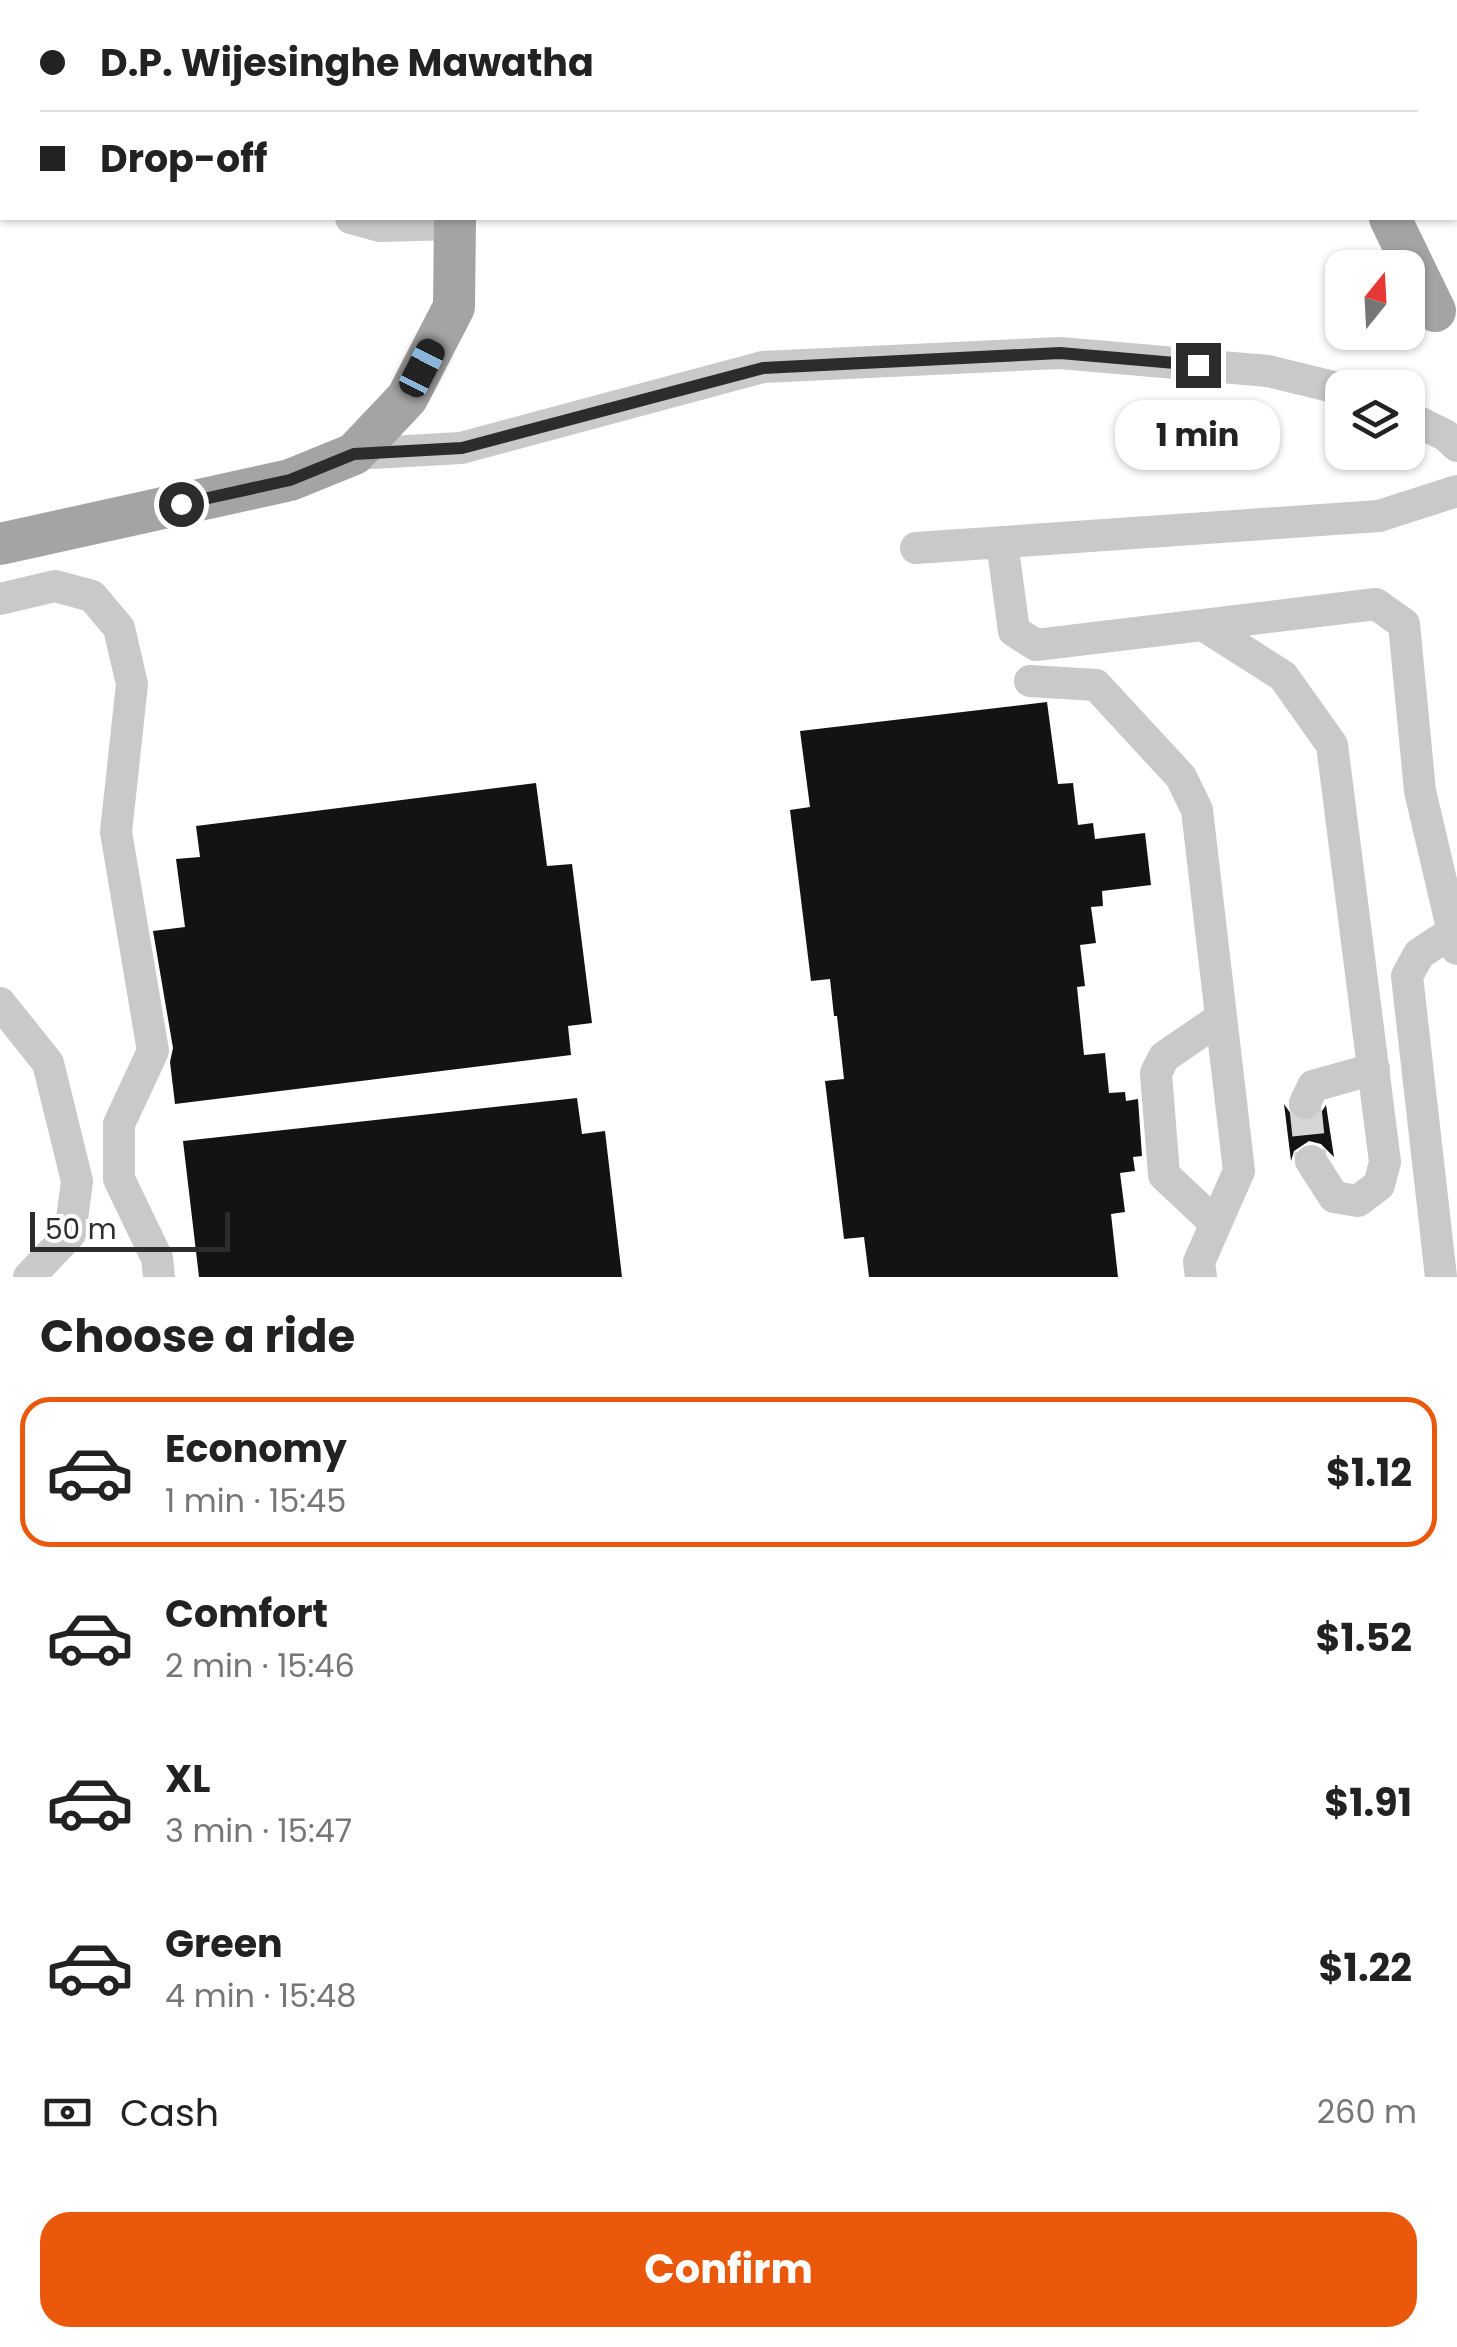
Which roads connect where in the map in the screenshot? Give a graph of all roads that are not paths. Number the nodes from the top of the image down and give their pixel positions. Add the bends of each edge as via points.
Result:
1 (358, 220) edge
2 (1362, 220) edge
3 (1391, 220) edge
4 (456, 221) edge
5 (1384, 250) edge
6 (1425, 300) edge
7 (1446, 326) edge
8 (1325, 385) edge
9 (1425, 425) edge
10 (1457, 446) edge
11 (354, 454) junction
12 (1457, 492) edge
13 (1002, 542) junction
14 (0, 544) edge
15 (916, 548) dead end
16 (0, 599) edge
17 (1203, 626) junction
18 (1030, 681) dead end
19 (1454, 941) edge
20 (0, 1003) edge
21 (1222, 1018) junction
22 (1374, 1069) junction
23 (1305, 1103) dead end
24 (1311, 1161) tunnel mouth
25 (1214, 1222) junction
26 (28, 1277) edge
27 (159, 1277) edge
28 (1201, 1277) edge
29 (1441, 1277) edge

1 - 4 lane via 380,226
2 - 5 main road
3 - 7 main road
4 - 11 main road via 454,307 407,398
6 - 7 main road
8 - 11 lane via 1268,371 1060,353 763,368 462,448
9 - 10 lane
11 - 14 main road via 290,480
12 - 13 lane via 1380,516
13 - 15 lane
13 - 17 lane via 1014,631 1036,645
16 - 27 lane via 55,586 92,596 119,628 128,666 132,684 116,832 153,1051 119,1124 119,1178 157,1258
17 - 19 lane via 1376,604 1404,624 1420,791
17 - 22 lane via 1283,676 1332,745
18 - 21 lane via 1096,685 1180,777 1198,810
19 - 29 lane via 1419,954 1407,976
20 - 26 lane via 48,1063 76,1181 70,1234
21 - 25 lane via 1239,1171
21 - 25 lane via 1164,1057 1156,1073 1164,1175
22 - 23 lane via 1313,1086
22 - 24 lane via 1385,1162 1379,1184 1358,1201 1334,1197
25 - 28 lane via 1199,1262

